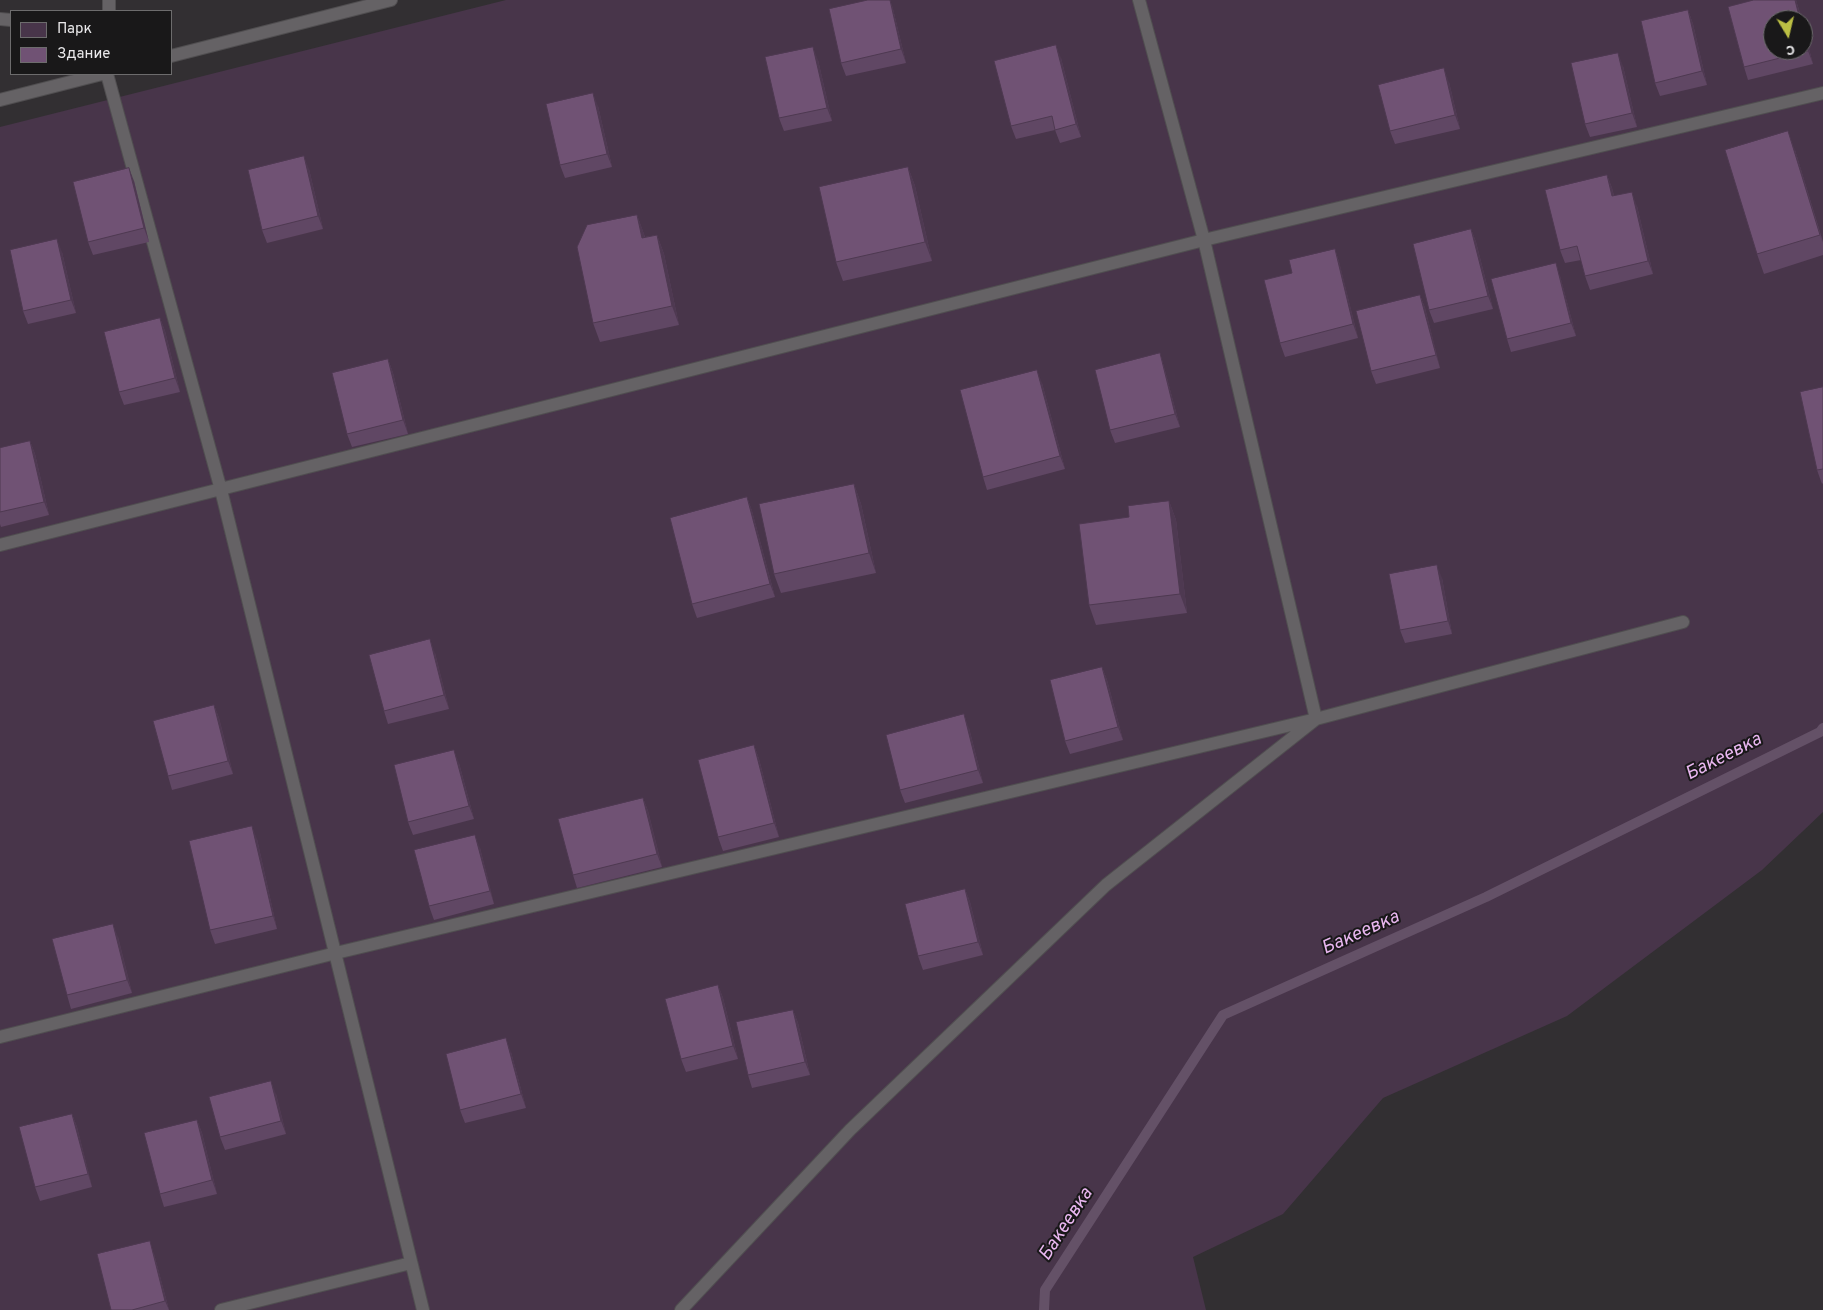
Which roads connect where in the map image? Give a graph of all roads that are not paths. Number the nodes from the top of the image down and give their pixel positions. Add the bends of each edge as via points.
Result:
1 (392, 0) edge
2 (1139, 0) edge
3 (172, 56) edge
4 (98, 75) edge
5 (107, 75) edge
6 (1823, 93) edge
7 (0, 100) edge
8 (1204, 240) junction
9 (221, 490) junction
10 (0, 545) edge
11 (1683, 622) dead end
12 (1316, 719) junction
13 (336, 953) junction
14 (0, 1037) edge
15 (411, 1263) junction
16 (221, 1310) edge
17 (423, 1310) edge
18 (680, 1310) edge

1 - 3 lane
2 - 8 lane
4 - 7 lane
5 - 9 lane
6 - 8 lane
8 - 9 lane
8 - 12 lane
9 - 10 lane
9 - 13 lane
11 - 12 lane
12 - 13 lane
12 - 18 lane via 1106,885 850,1130
13 - 14 lane
13 - 15 lane
15 - 16 lane
15 - 17 lane

